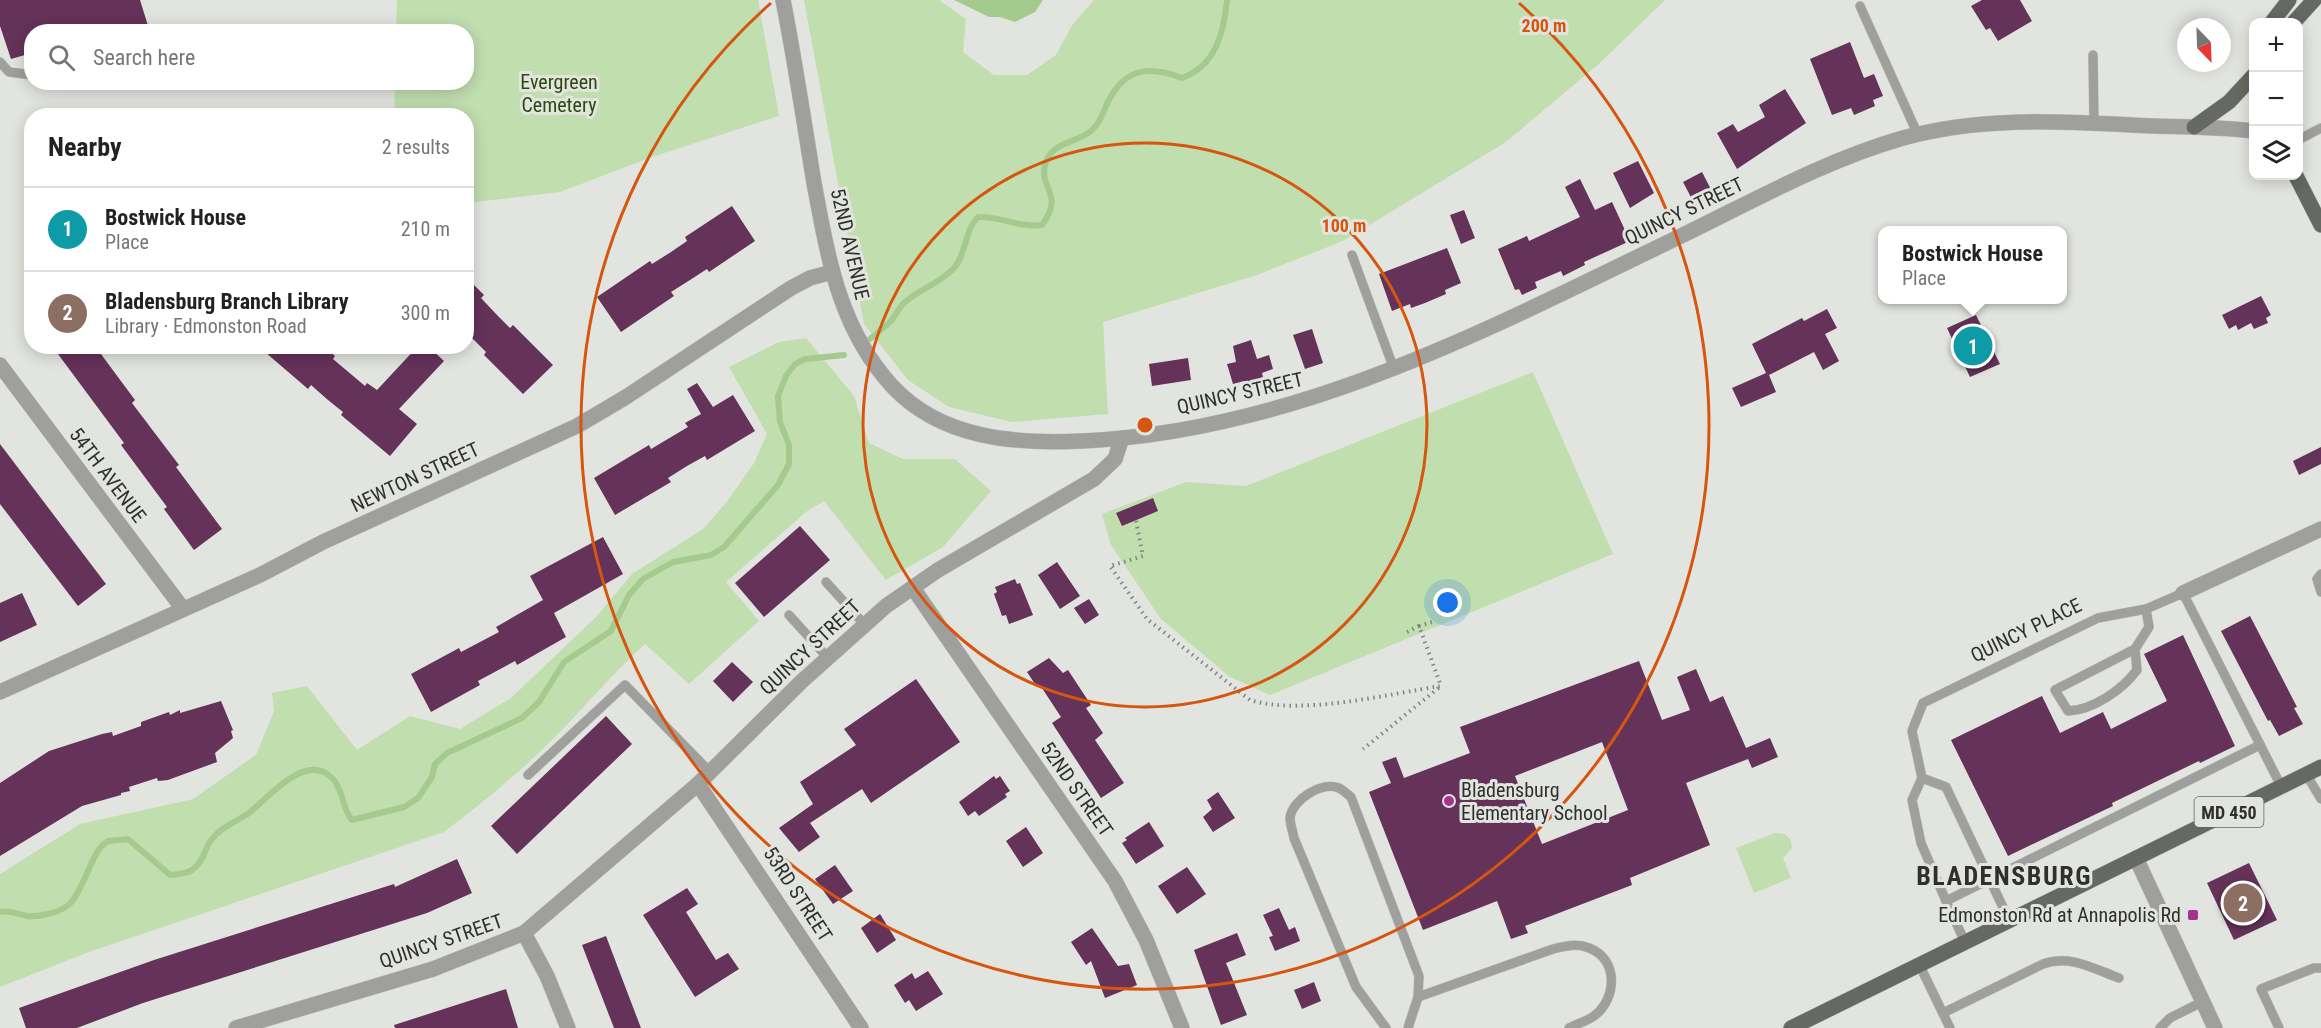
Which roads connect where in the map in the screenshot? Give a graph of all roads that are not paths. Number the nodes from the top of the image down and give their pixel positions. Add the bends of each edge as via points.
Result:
1 (783, 0) edge
2 (2289, 0) edge
3 (2314, 0) edge
4 (1860, 6) dead end
5 (2275, 18) edge
6 (2298, 18) edge
7 (2093, 55) dead end
8 (0, 62) edge
9 (24, 74) edge
10 (2249, 80) edge
11 (2094, 122) junction
12 (2194, 127) junction
13 (2321, 128) edge
14 (2249, 131) edge
15 (1918, 135) junction
16 (2303, 137) edge
17 (2298, 180) edge
18 (2321, 225) edge
19 (1352, 255) dead end
20 (831, 272) junction
21 (0, 365) edge
22 (1394, 369) junction
23 (1122, 438) junction
24 (2321, 529) edge
25 (2321, 574) edge
26 (826, 582) dead end
27 (913, 588) junction
28 (2321, 592) edge
29 (2183, 593) junction
30 (183, 609) junction
31 (2146, 609) junction
32 (789, 615) dead end
33 (864, 624) junction
34 (2135, 650) junction
35 (827, 657) junction
36 (0, 692) edge
37 (2260, 745) junction
38 (2321, 767) edge
39 (710, 772) junction
40 (2306, 774) junction
41 (528, 776) dead end
42 (1922, 778) junction
43 (699, 784) junction
44 (2281, 786) junction
45 (2321, 800) edge
46 (2136, 858) junction
47 (1990, 881) junction
48 (1946, 901) junction
49 (2009, 920) junction
50 (524, 933) junction
51 (1965, 942) junction
52 (1919, 964) junction
53 (2321, 968) edge
54 (2119, 978) dead end
55 (1418, 997) junction
56 (2202, 1002) junction
57 (1942, 1013) junction
58 (263, 1024) edge
59 (236, 1028) edge
60 (568, 1028) edge
61 (861, 1028) edge
62 (1182, 1028) edge
63 (1386, 1028) edge
64 (1408, 1028) edge
65 (1569, 1028) edge
66 (1791, 1028) edge
67 (1950, 1028) edge
68 (2160, 1028) edge
69 (2215, 1028) edge
70 (2279, 1028) edge

1 - 20 street, 52ND AVENUE
2 - 5 main road
3 - 6 main road
4 - 15 lane
7 - 11 lane
8 - 9 lane via 9,72
10 - 12 main road via 2229,102
11 - 12 street, QUINCY STREET
11 - 15 street, QUINCY STREET via 2044,119 1970,125
12 - 14 street, QUINCY STREET
13 - 16 lane
15 - 22 street, QUINCY STREET via 1821,168 1525,311
17 - 18 main road
19 - 22 lane
20 - 23 street, 52ND AVENUE via 863,348 895,389 923,411 957,428 996,438 1044,442
20 - 30 street, NEWTON STREET via 791,288 577,426
21 - 30 street, 54TH AVENUE
22 - 23 street, QUINCY STREET via 1273,409 1196,427
23 - 27 street, QUINCY STREET via 1115,459 1094,479
24 - 29 street, QUINCY PLACE
25 - 28 lane via 2317,579
26 - 33 lane
27 - 33 street, QUINCY STREET
27 - 62 street, 52ND STREET via 1115,881 1146,940
29 - 31 lane, QUINCY PLACE
29 - 37 lane
30 - 36 street, NEWTON STREET
31 - 34 lane via 2149,627
31 - 42 lane, QUINCY PLACE via 2098,618 1923,704 1912,731
32 - 35 lane
33 - 35 street, QUINCY STREET
34 - 34 lane via 2055,690 2068,711 2082,710 2128,682 2137,670
35 - 39 street, QUINCY STREET
37 - 44 lane
37 - 47 lane
38 - 40 main road, MD 450
39 - 41 lane via 625,685
39 - 43 street, QUINCY STREET
40 - 44 main road, MD 450
40 - 45 lane
42 - 47 lane via 1946,787
42 - 48 lane, QUINCY PLACE via 1912,800 1914,811 1921,843
43 - 50 street, QUINCY STREET
43 - 61 street, 53RD STREET
44 - 46 main road, MD 450
46 - 49 main road, MD 450
46 - 56 street
47 - 48 lane
47 - 49 lane
48 - 51 lane, QUINCY PLACE
49 - 51 main road, MD 450
50 - 58 street, QUINCY STREET via 433,969
50 - 60 street
51 - 52 main road, MD 450
52 - 57 lane
52 - 66 main road, MD 450
53 - 70 lane via 2261,989
54 - 57 lane via 2058,960
55 - 63 lane via 1419,976 1351,797 1338,788 1324,787 1307,795 1294,806 1290,819 1294,838 1356,987
55 - 64 lane
55 - 65 lane via 1573,944 1589,948 1606,961 1612,987 1605,1005 1594,1017
56 - 68 lane via 2170,1018
56 - 69 street
57 - 67 lane
58 - 59 street, QUINCY STREET

